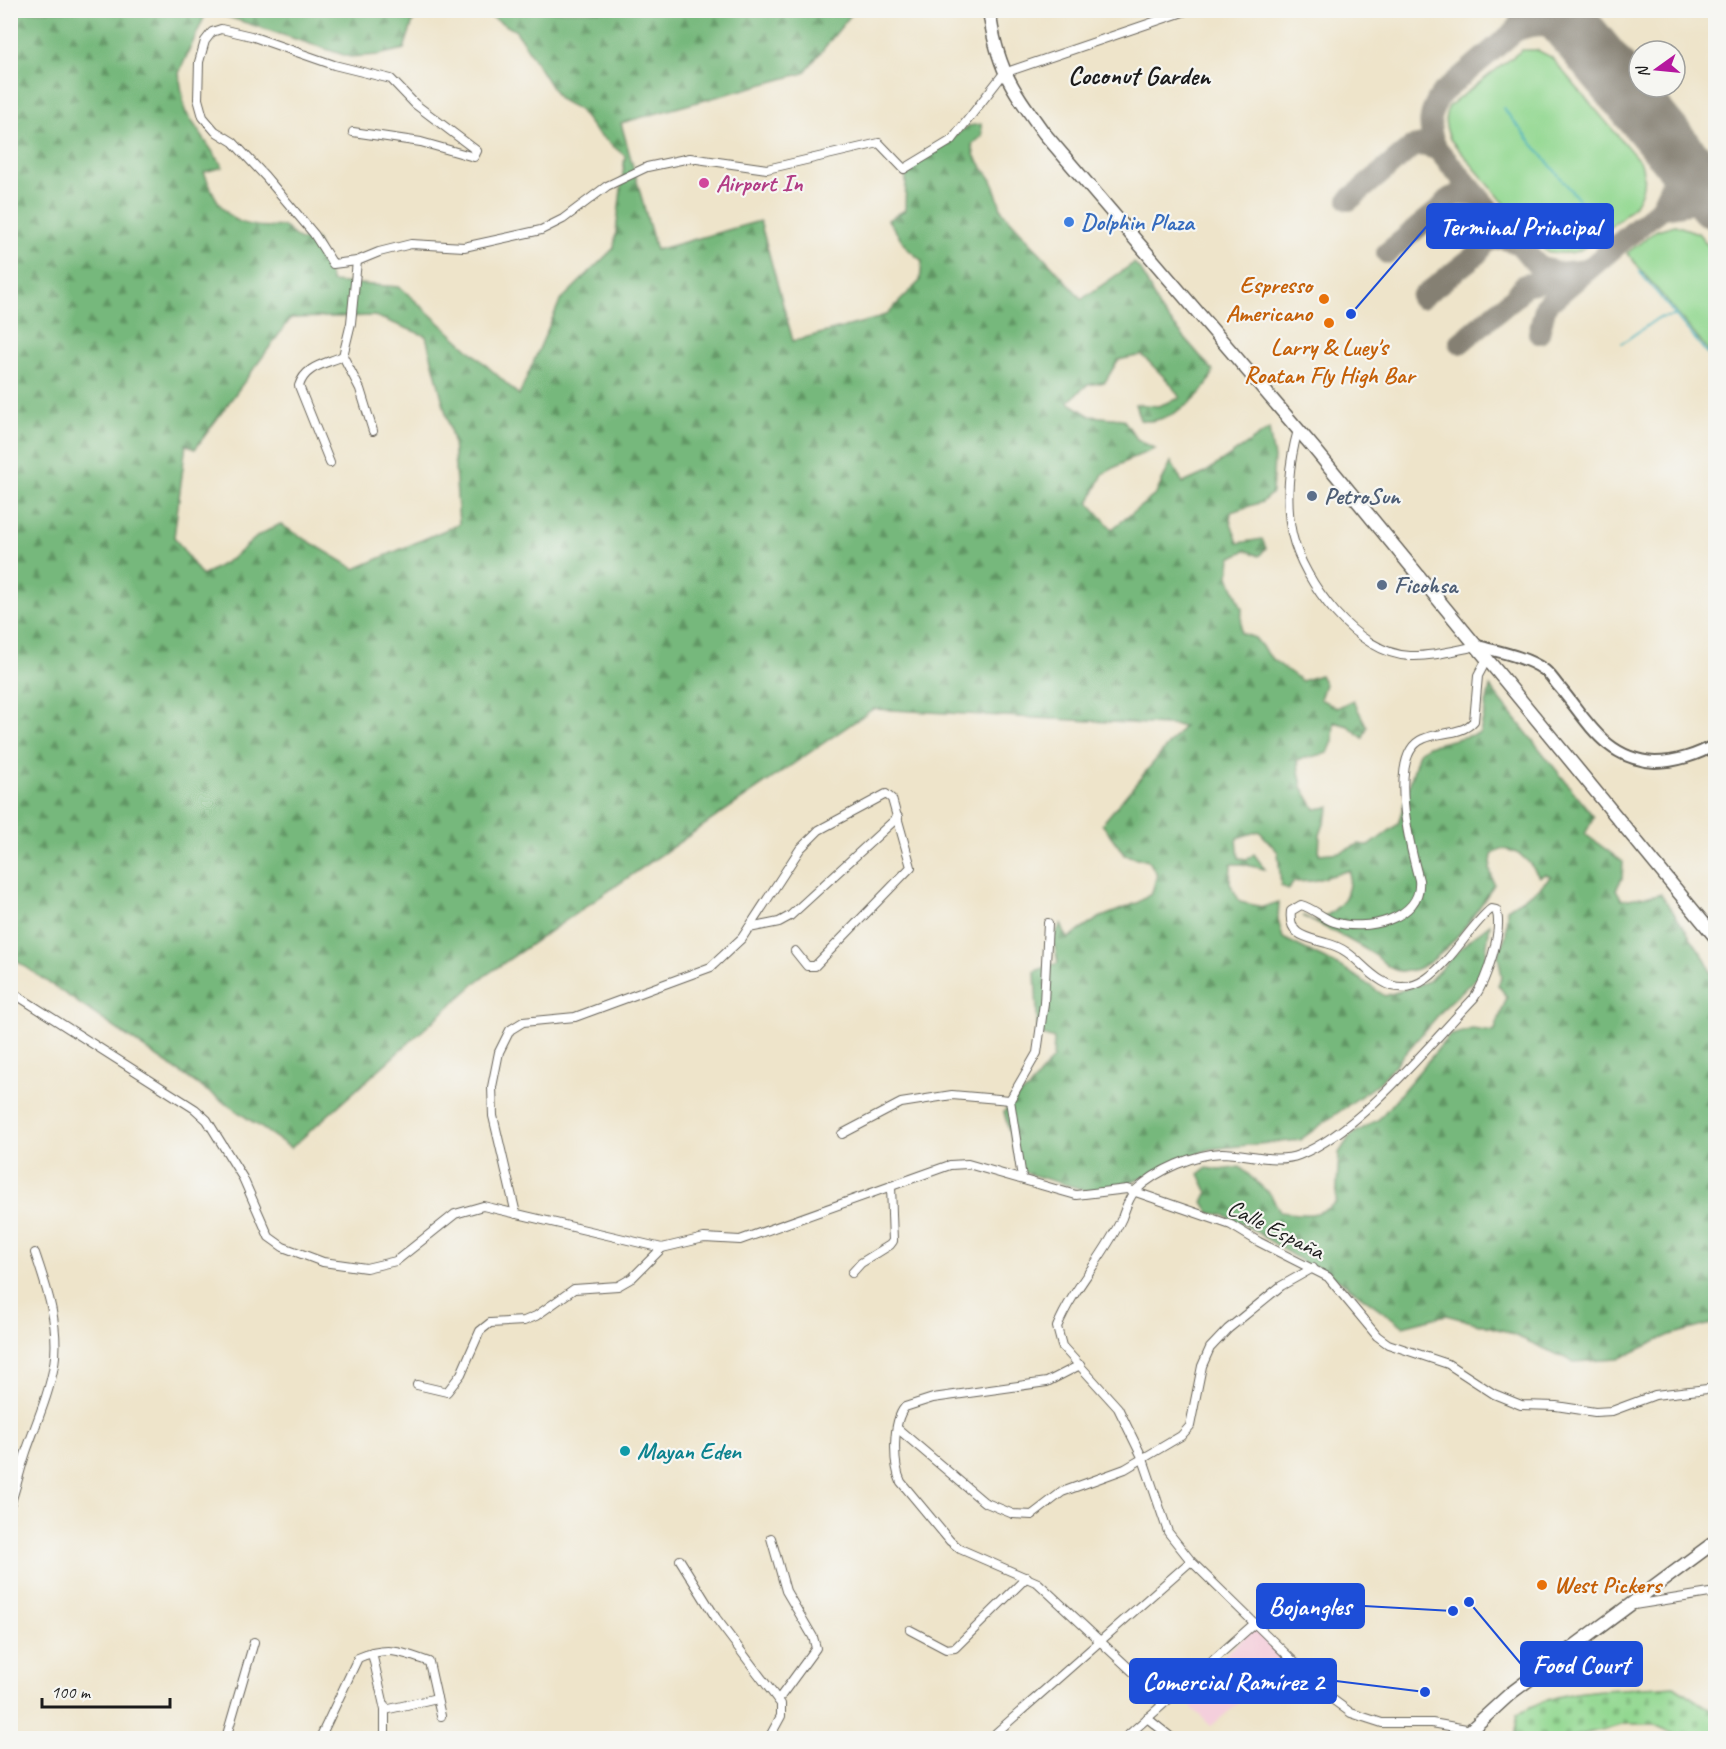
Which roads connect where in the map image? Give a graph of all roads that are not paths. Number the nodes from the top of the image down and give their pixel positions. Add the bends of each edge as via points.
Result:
1 (989, 10) edge
2 (1190, 10) edge
3 (1004, 72) junction
4 (353, 132) dead end
5 (357, 261) junction
6 (343, 356) junction
7 (1298, 430) junction
8 (373, 431) dead end
9 (330, 463) dead end
10 (1478, 646) junction
11 (1487, 659) junction
12 (1716, 744) edge
13 (898, 816) junction
14 (1048, 922) dead end
15 (749, 928) junction
16 (1716, 938) edge
17 (795, 951) dead end
18 (10, 991) edge
19 (1010, 1100) junction
20 (842, 1134) dead end
21 (1023, 1179) junction
22 (891, 1186) junction
23 (1134, 1191) junction
24 (516, 1214) junction
25 (662, 1248) junction
26 (35, 1252) dead end
27 (1313, 1268) junction
28 (852, 1273) dead end
29 (1080, 1365) junction
30 (417, 1385) dead end
31 (1716, 1388) edge
32 (897, 1428) junction
33 (1143, 1459) junction
34 (10, 1505) edge
35 (771, 1538) dead end
36 (1716, 1541) edge
37 (680, 1560) dead end
38 (1191, 1561) junction
39 (1027, 1577) junction
40 (1716, 1592) edge
41 (1629, 1605) junction
42 (1255, 1623) junction
43 (910, 1630) dead end
44 (254, 1642) dead end
45 (1099, 1642) junction
46 (372, 1653) junction
47 (437, 1698) junction
48 (778, 1700) junction
49 (1162, 1704) junction
50 (385, 1710) junction
51 (441, 1716) dead end
52 (1147, 1718) junction
53 (1472, 1730) junction
54 (996, 1733) dead end
55 (226, 1738) edge
56 (320, 1738) edge
57 (385, 1738) edge
58 (769, 1738) edge
59 (1125, 1738) edge
60 (1172, 1738) edge
61 (1462, 1738) edge

1 - 3 main road via 998,60
2 - 3 street
3 - 5 street via 952,140 904,169 879,143 768,169 690,158 647,167 617,181 541,230 464,247 411,244
3 - 7 main road via 1044,133
4 - 5 street via 421,142 474,157 477,151 415,104 391,79 221,29 205,41 199,62 198,99 203,117 264,176 314,234 333,264
5 - 6 street
6 - 8 street via 360,390
6 - 9 street via 309,369 299,386
7 - 10 main road
7 - 10 street via 1291,457 1292,535 1308,575 1332,610 1365,639 1385,650 1409,656
10 - 11 main road
10 - 12 street via 1544,669 1598,736 1627,757 1661,762 1686,758
11 - 16 main road
11 - 23 street via 1478,676 1474,721 1462,730 1413,745 1404,767 1406,815 1420,890 1416,900 1389,921 1340,923 1301,905 1292,911 1290,919 1300,936 1342,947 1381,981 1394,987 1408,987 1438,969 1484,914 1496,910 1498,924 1484,983 1377,1098 1348,1125 1310,1149 1286,1159 1222,1153 1193,1158
13 - 15 street via 790,916
13 - 15 street via 886,794 819,830 801,849
13 - 17 street via 911,867 815,966 807,966
14 - 19 street via 1037,1053
15 - 24 street via 711,967 575,1017 523,1022 510,1030 499,1052 492,1087 493,1116
18 - 24 street via 207,1120 243,1178 268,1237 283,1247 323,1262 366,1268 396,1262 439,1225 471,1208 483,1206
19 - 20 street via 952,1095 901,1103
19 - 21 street
21 - 22 street via 968,1164 950,1166
21 - 23 street via 1076,1195 1119,1189
22 - 25 street via 753,1238 704,1238
22 - 28 street via 893,1241
23 - 27 street, Calle España via 1231,1225
23 - 29 street via 1104,1252 1057,1327 1062,1346
24 - 25 street
25 - 30 street via 633,1278 618,1286 574,1289 524,1321 490,1323 480,1331 461,1374 447,1392
26 - 34 street via 50,1296 54,1364
27 - 31 street, Calle España via 1328,1277 1388,1344 1448,1364 1494,1394 1521,1406 1612,1411 1655,1395
27 - 33 street via 1281,1287 1210,1348 1202,1366 1190,1426 1181,1436
29 - 32 street via 1047,1382 933,1398 904,1407
29 - 33 street via 1118,1408
32 - 33 street via 984,1502 1023,1515 1032,1515 1062,1492 1110,1476
32 - 39 street via 896,1472 950,1541 960,1549
33 - 38 street via 1168,1532
35 - 48 street via 786,1591 816,1648
36 - 41 main road
37 - 48 street via 716,1618
38 - 42 street
38 - 45 street
39 - 43 street via 955,1648 946,1649
39 - 45 street
40 - 41 street
41 - 53 main road via 1511,1693
42 - 49 street
42 - 53 street via 1351,1713 1382,1723 1432,1723
44 - 55 street
45 - 49 street
45 - 54 street
46 - 47 street via 400,1652 429,1662
46 - 50 street
46 - 56 street via 358,1658
47 - 50 street
47 - 51 street
48 - 58 street via 781,1716
49 - 52 street
50 - 57 street
52 - 59 street
52 - 60 street
53 - 61 main road

